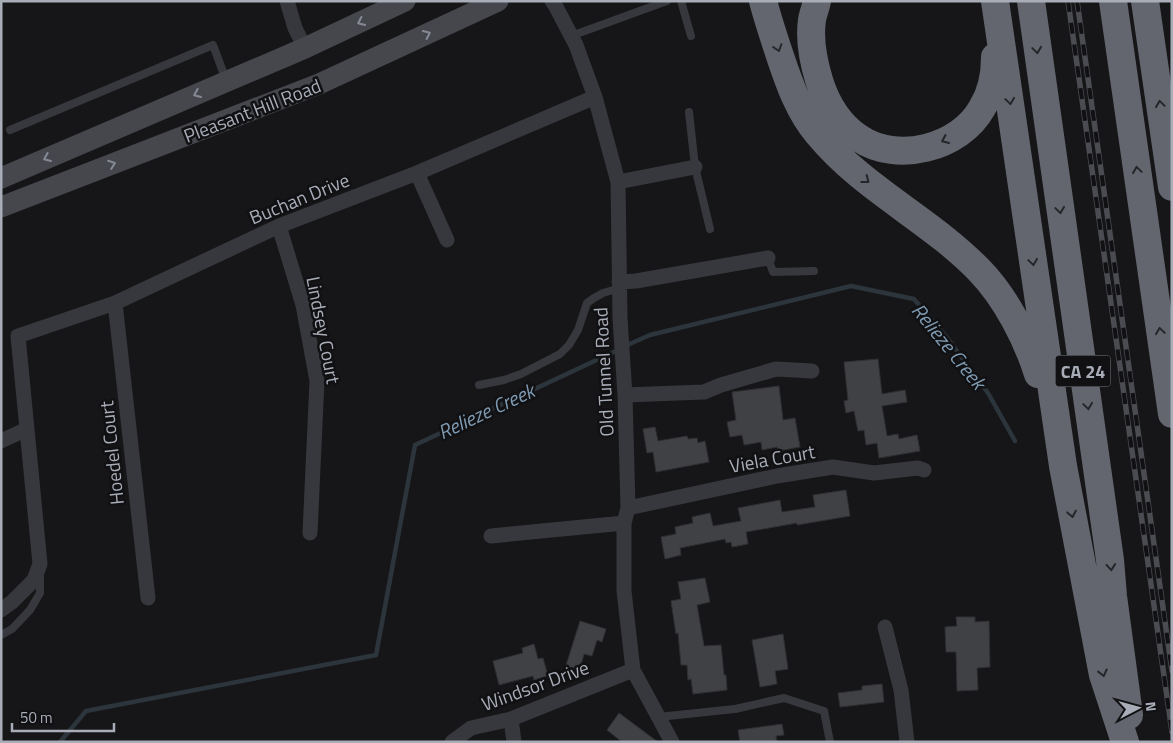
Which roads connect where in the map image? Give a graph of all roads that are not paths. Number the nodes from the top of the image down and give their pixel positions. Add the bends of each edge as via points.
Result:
1 (287, 1) edge
2 (406, 1) edge
3 (498, 1) edge
4 (552, 1) edge
5 (668, 1) edge
6 (681, 1) edge
7 (817, 1) edge
8 (990, 1) edge
9 (995, 1) edge
10 (1031, 1) edge
11 (1113, 1) edge
12 (1145, 1) edge
13 (762, 7) edge
14 (571, 36) junction
15 (691, 36) dead end
16 (305, 48) junction
17 (226, 82) junction
18 (595, 97) junction
19 (689, 112) dead end
20 (10, 130) dead end
21 (694, 167) junction
22 (417, 173) junction
23 (1, 178) edge
24 (618, 182) junction
25 (1172, 187) edge
26 (1, 207) edge
27 (279, 226) junction
28 (710, 229) dead end
29 (447, 240) dead end
30 (768, 258) joint
31 (814, 271) dead end
32 (619, 285) junction
33 (115, 303) junction
34 (812, 371) dead end
35 (479, 385) dead end
36 (625, 395) junction
37 (1172, 414) edge
38 (27, 429) junction
39 (1, 441) edge
40 (1063, 466) junction
41 (924, 470) dead end
42 (628, 508) junction
43 (624, 523) junction
44 (310, 533) dead end
45 (491, 536) dead end
46 (40, 564) junction
47 (148, 598) dead end
48 (1, 610) edge
49 (885, 627) dead end
50 (1, 635) edge
51 (633, 670) junction
52 (658, 716) junction
53 (511, 719) junction
54 (452, 742) edge
55 (514, 742) edge
56 (672, 742) edge
57 (830, 742) edge
58 (907, 742) edge
59 (1125, 742) edge
60 (1133, 742) edge

1 - 16 street
2 -> 16 main road, Pleasant Hill Road
26 -> 3 main road, Pleasant Hill Road via 319,84
4 - 14 street, Old Tunnel Road
5 - 14 lane
6 - 15 lane
8 -> 7 highway via 995,71 991,91 982,110 955,136 917,150 897,151 860,139 833,112 822,92 811,44
9 -> 40 highway
10 -> 60 highway, CA 24
37 -> 11 highway
25 -> 12 highway
13 -> 40 highway via 800,108 816,133 859,175 957,250 981,272 1002,299 1032,356
14 - 18 street, Old Tunnel Road
16 - 17 main road, Pleasant Hill Road
17 - 20 lane via 214,45
17 -> 23 main road, Pleasant Hill Road
18 - 22 street, Buchan Drive
18 - 24 street, Old Tunnel Road
19 - 21 lane
21 - 24 street
21 - 28 lane
22 - 27 street, Buchan Drive
22 - 29 street
24 - 32 street, Old Tunnel Road
27 - 33 street, Buchan Drive
27 - 44 street, Lindsey Court via 303,305 317,382
30 - 31 lane via 773,272
30 - 32 street
32 - 35 lane via 587,303 578,330 560,354 521,374
32 - 36 street, Old Tunnel Road
33 - 38 street, Buchan Drive via 18,336
33 - 47 street, Hoedel Court
34 - 36 street via 776,369 704,392
36 - 42 street, Old Tunnel Road
38 - 39 street
38 - 46 street
40 -> 59 highway via 1103,675
41 - 42 street, Viela Court via 874,472 833,467
42 - 43 street, Old Tunnel Road
43 - 45 street
43 - 51 street, Old Tunnel Road via 624,591
46 - 48 street via 34,580
46 - 50 lane via 40,593 30,610 12,629
49 - 58 street via 901,690
51 - 52 street, Old Tunnel Road
51 - 53 street, Windsor Drive
52 - 56 street, Old Tunnel Road
52 - 57 lane via 735,709 784,698 824,711
53 - 54 street, Windsor Drive via 471,728
53 - 55 street

